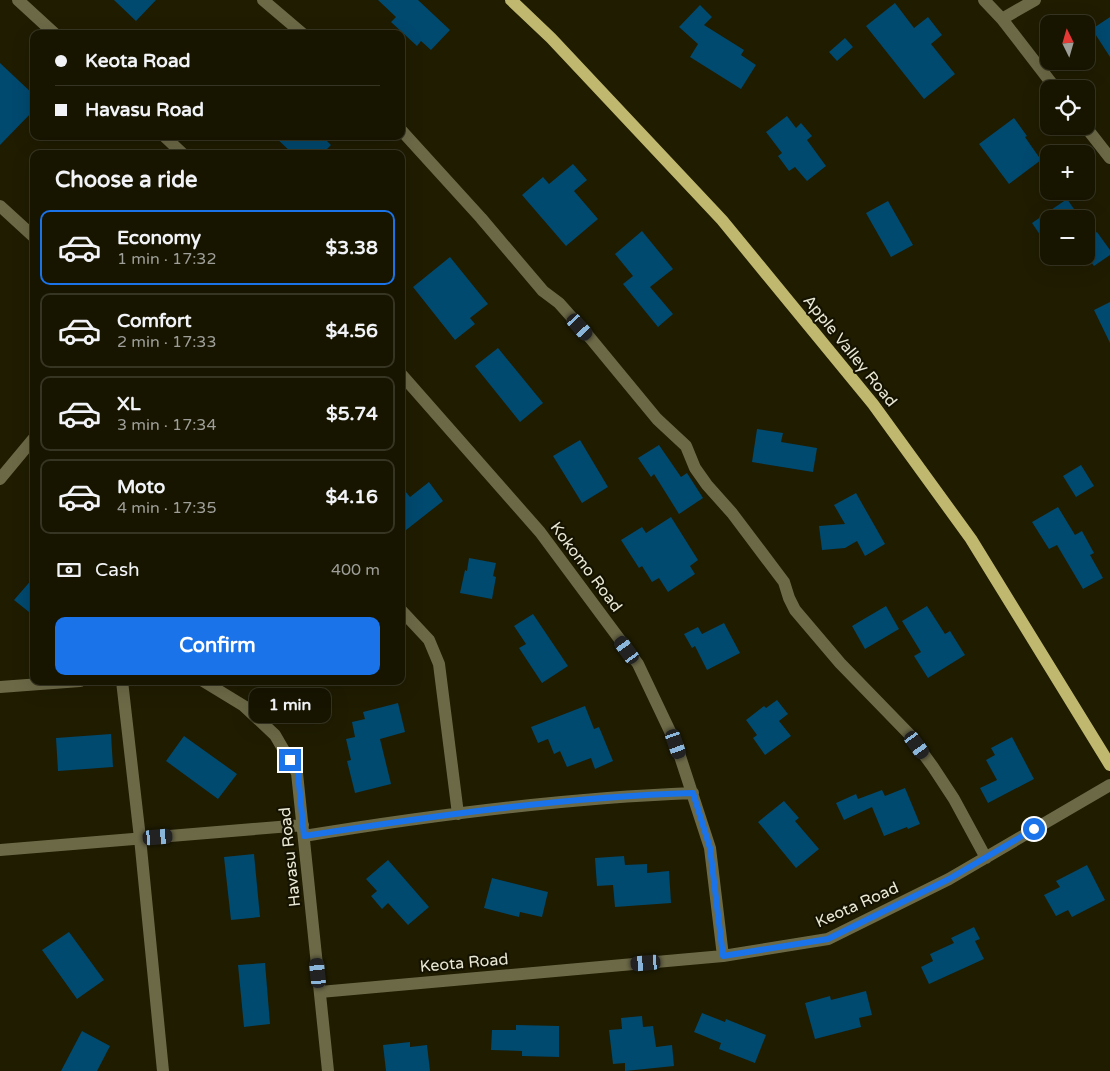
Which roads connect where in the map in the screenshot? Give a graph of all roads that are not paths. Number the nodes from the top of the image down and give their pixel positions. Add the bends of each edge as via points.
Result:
1 (18, 0) edge
2 (263, 0) edge
3 (511, 0) edge
4 (984, 0) edge
5 (1035, 0) edge
6 (1002, 19) junction
7 (50, 30) edge
8 (299, 30) edge
9 (1049, 80) edge
10 (405, 134) edge
11 (1092, 135) edge
12 (168, 140) edge
13 (179, 150) edge
14 (1110, 158) edge
15 (0, 206) edge
16 (30, 232) edge
17 (405, 379) edge
18 (30, 443) edge
19 (0, 479) edge
20 (405, 614) edge
21 (30, 685) edge
22 (122, 685) edge
23 (209, 685) edge
24 (0, 687) edge
25 (1110, 765) edge
26 (1110, 785) edge
27 (693, 793) junction
28 (458, 814) junction
29 (304, 830) junction
30 (140, 838) junction
31 (0, 850) edge
32 (986, 858) junction
33 (723, 956) junction
34 (320, 992) junction
35 (163, 1071) edge
36 (328, 1071) edge

1 - 7 street
2 - 8 street
3 - 25 main road, Apple Valley Road via 551,38 722,220 873,404 971,539
4 - 6 street
5 - 6 street
6 - 9 street
10 - 32 street via 543,290 591,339 657,419 686,446 695,468 707,485 732,512 784,582 795,610 909,734 954,799
11 - 14 street
12 - 13 street
15 - 16 street
17 - 27 street, Kokomo Road via 540,532 638,664 676,744
18 - 19 street
20 - 28 street via 428,640 439,664
21 - 24 street
22 - 30 street
23 - 29 street, Havasu Road via 244,706 275,735 298,773
26 - 32 street, Keota Road
27 - 28 street via 629,795
27 - 33 street, Kokomo Road via 710,848
28 - 29 street
29 - 30 street
29 - 34 street, Havasu Road
30 - 31 street
30 - 35 street
32 - 33 street, Keota Road via 828,939
33 - 34 street, Keota Road
34 - 36 street, Havasu Road

